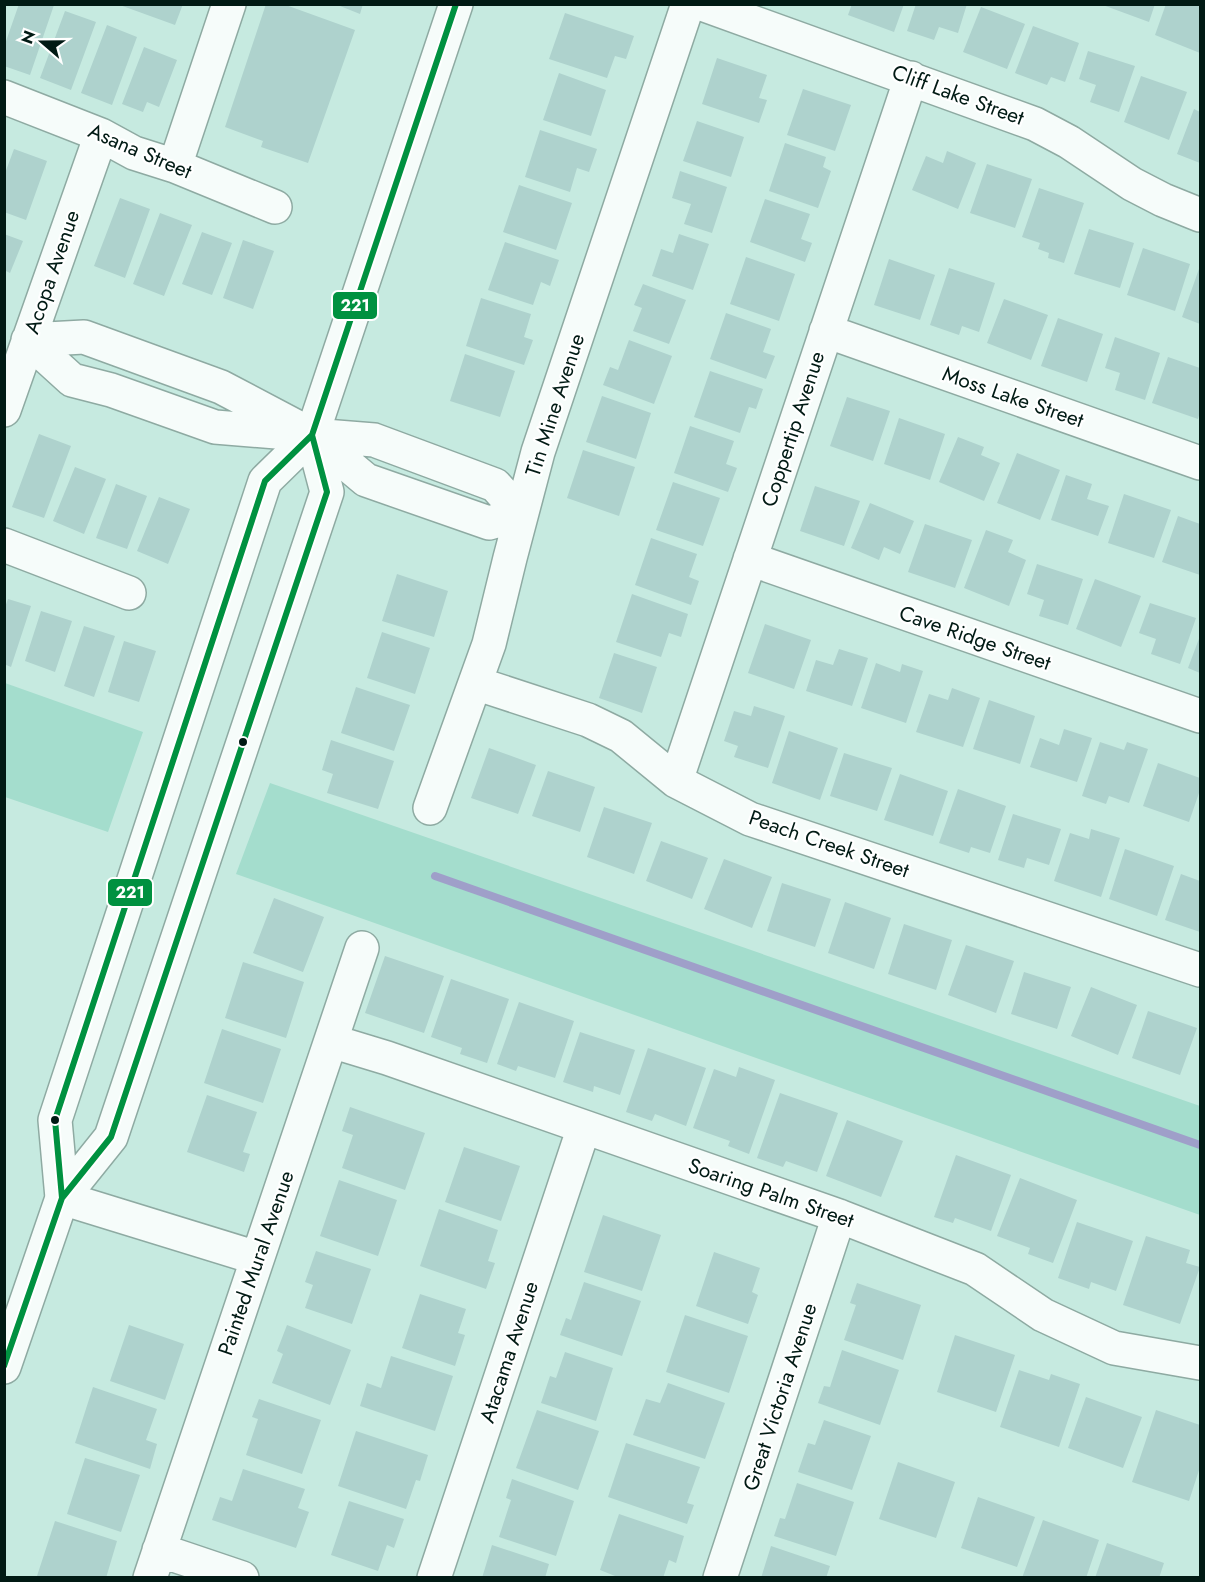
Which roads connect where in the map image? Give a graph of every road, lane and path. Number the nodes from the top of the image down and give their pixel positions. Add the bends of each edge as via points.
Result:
1 (229, 4) edge
2 (456, 4) edge
3 (688, 4) edge
4 (702, 4) edge
5 (911, 78) junction
6 (4, 97) edge
7 (101, 135) junction
8 (175, 166) junction
9 (275, 207) dead end
10 (1200, 215) edge
11 (826, 331) junction
12 (28, 340) junction
13 (4, 410) edge
14 (312, 435) junction
15 (1200, 462) edge
16 (521, 514) junction
17 (4, 545) edge
18 (750, 559) junction
19 (129, 593) dead end
20 (475, 683) junction
21 (1200, 716) edge
22 (676, 781) junction
23 (430, 808) dead end
24 (362, 948) dead end
25 (1200, 970) edge
26 (331, 1041) junction
27 (584, 1127) junction
28 (62, 1198) junction
29 (839, 1216) junction
30 (257, 1258) junction
31 (1200, 1363) edge
32 (4, 1366) edge
33 (154, 1564) edge
34 (242, 1578) edge
35 (434, 1578) edge
36 (720, 1578) edge

1 - 8 street
2 - 14 street
3 - 16 street, Tin Mine Avenue via 538,452
4 - 5 street, Cliff Lake Street
5 - 10 street, Cliff Lake Street via 1035,124 1132,184
5 - 11 street, Coppertip Avenue
6 - 7 street, Asana Street
7 - 8 street, Asana Street via 134,153
7 - 12 street, Acopa Avenue
8 - 9 street, Asana Street
11 - 15 street, Moss Lake Street
11 - 18 street, Coppertip Avenue
12 - 13 street, Acopa Avenue
12 - 14 street via 84,337 221,387
12 - 14 street via 72,380 215,427
14 - 16 street via 366,480 489,523
14 - 28 street via 265,481 55,1119
14 - 28 street via 327,492 111,1137
16 - 20 street, Tin Mine Avenue via 489,644
17 - 19 street
18 - 21 street, Cave Ridge Street
18 - 22 street, Coppertip Avenue
20 - 22 street, Peach Creek Street via 588,720 621,736
20 - 23 street, Tin Mine Avenue
22 - 25 street, Peach Creek Street via 750,819
24 - 26 street, Painted Mural Avenue
26 - 27 street, Soaring Palm Street
26 - 30 street, Painted Mural Avenue
27 - 29 street, Soaring Palm Street
27 - 35 street, Atacama Avenue
28 - 30 street
28 - 32 street
29 - 31 street, Soaring Palm Street via 975,1269 1043,1315 1114,1348
29 - 36 street, Great Victoria Avenue
30 - 33 street, Painted Mural Avenue
33 - 34 street

